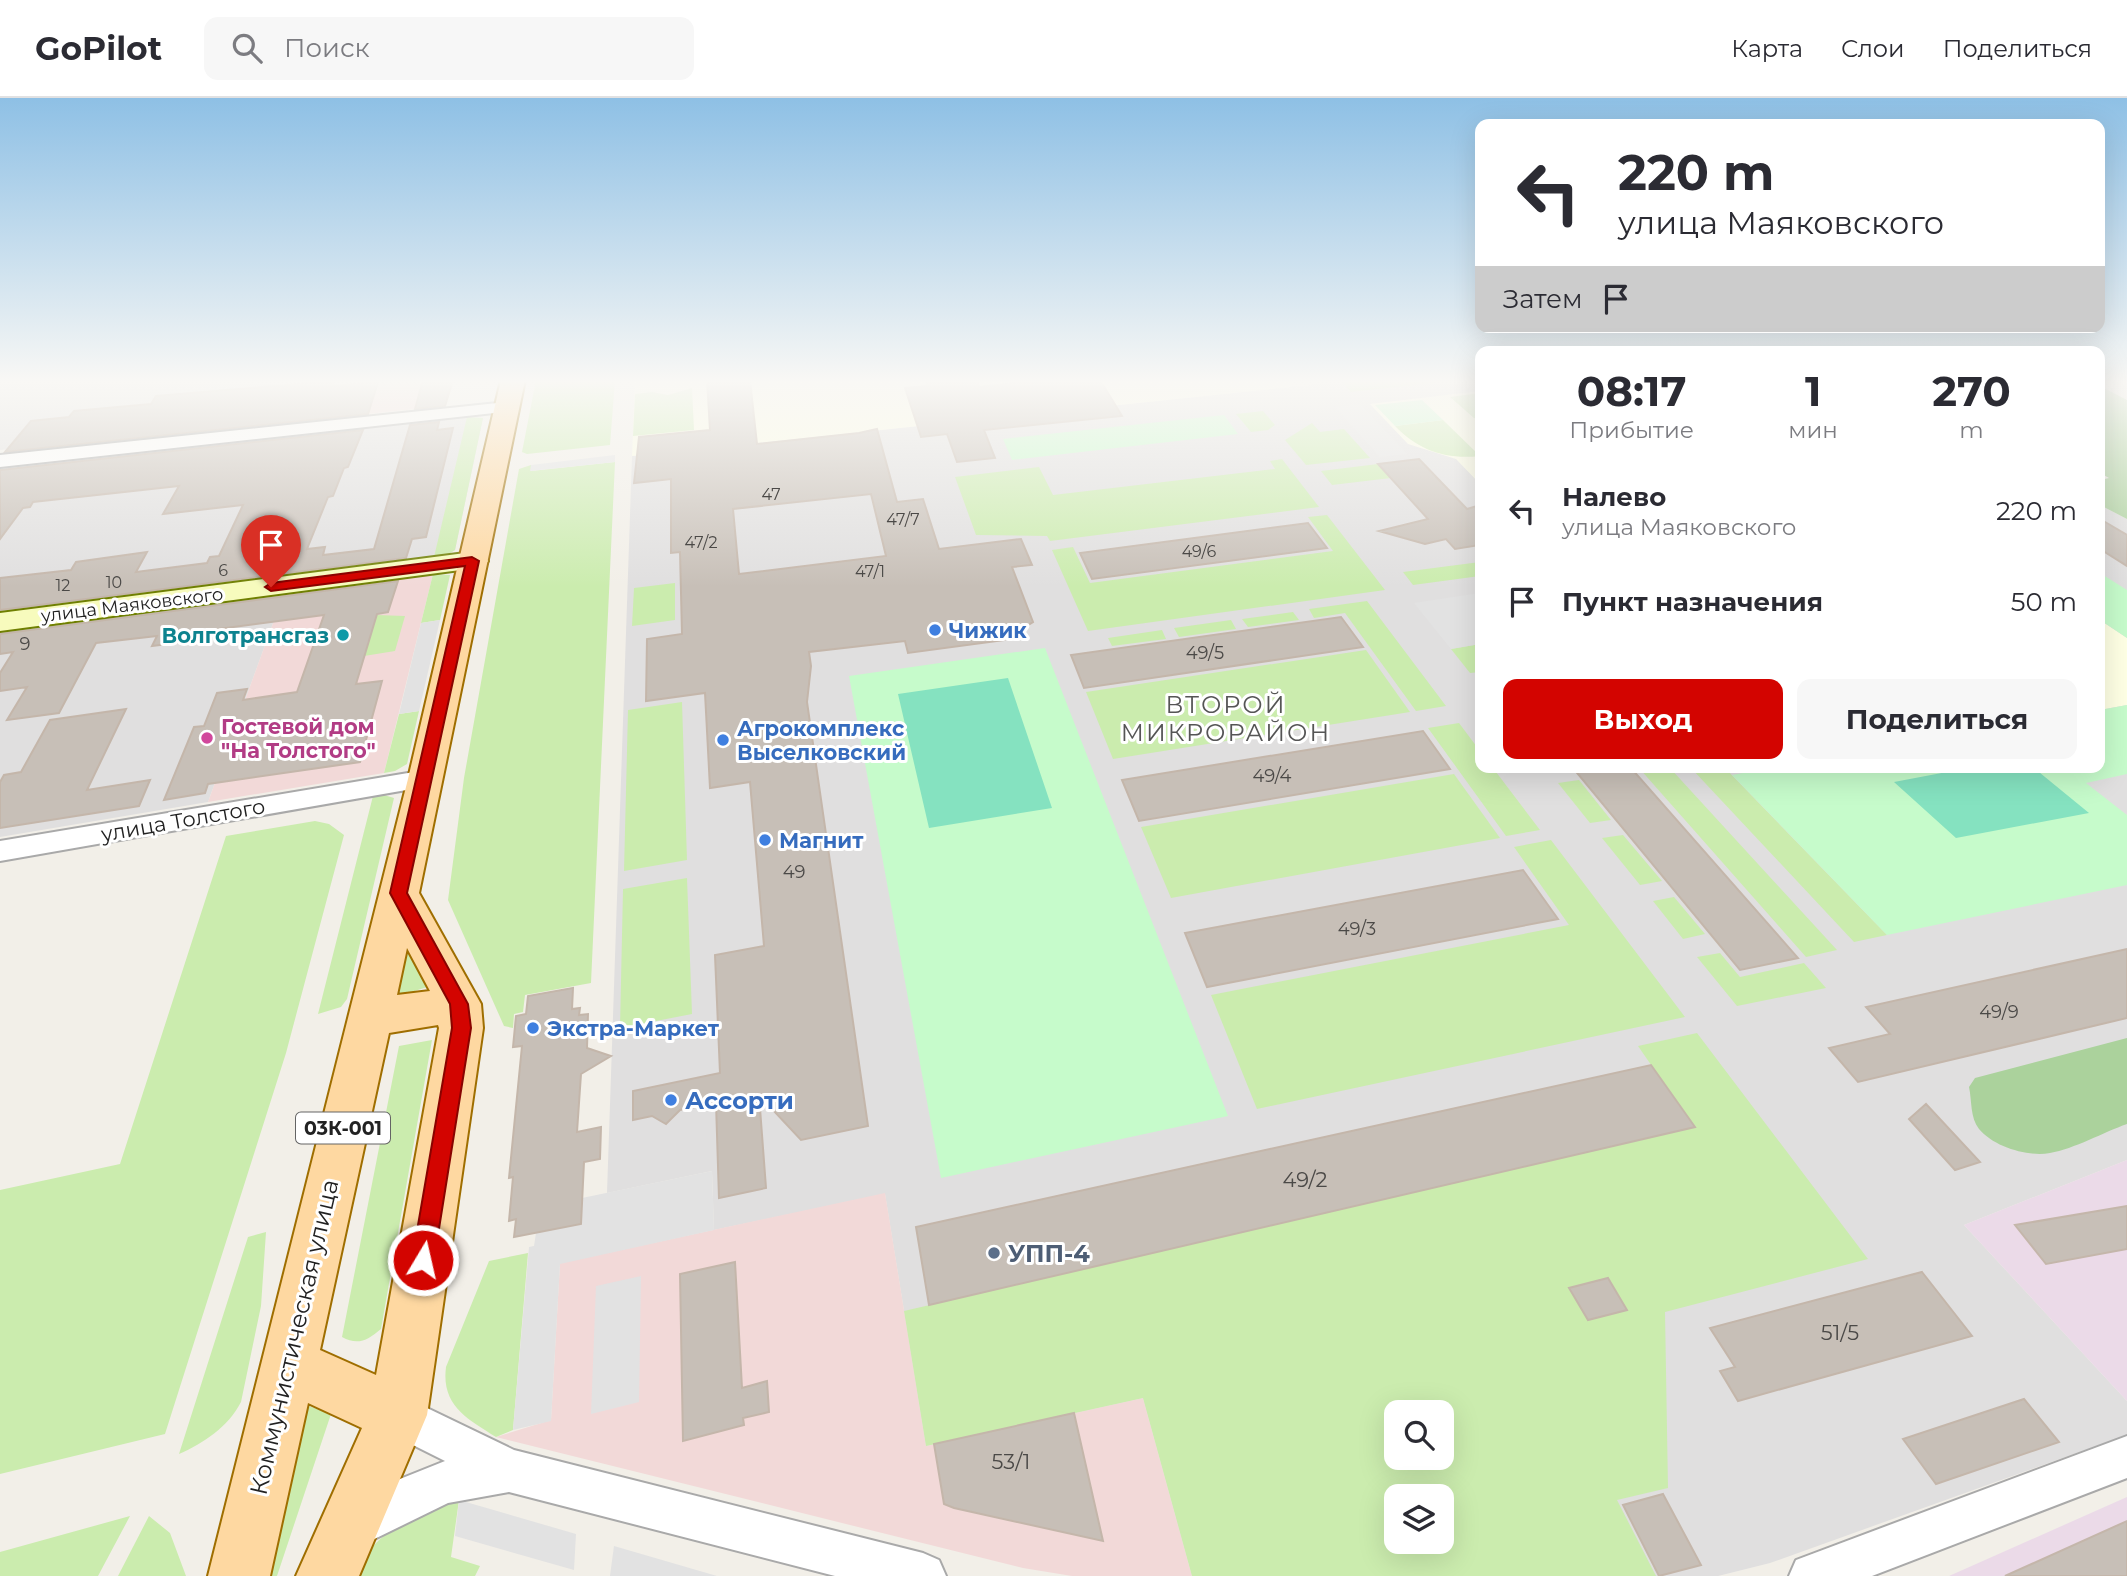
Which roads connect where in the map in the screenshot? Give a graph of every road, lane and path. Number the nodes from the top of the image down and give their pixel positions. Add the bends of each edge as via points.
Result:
1 (113, 449) edge
2 (497, 449) edge
3 (0, 461) edge
4 (472, 561) junction
5 (0, 622) edge
6 (426, 779) junction
7 (0, 851) edge
8 (399, 893) junction
9 (459, 1004) junction
10 (368, 1018) junction
11 (288, 1364) junction
12 (398, 1415) junction
13 (2127, 1457) edge
14 (509, 1470) junction
15 (337, 1553) edge
16 (239, 1576) edge
17 (923, 1576) edge
18 (1812, 1576) edge

1 - 3 street
2 - 4 main road, Коммунистическая улица
4 - 5 street, улица Маяковского
4 - 6 main road, Коммунистическая улица / 03К-001
6 - 7 street, улица Толстого
6 - 8 main road, Коммунистическая улица / 03К-001
8 - 9 main road
8 - 10 main road, Коммунистическая улица / 03К-001
9 - 10 main road
9 - 12 main road via 461,1028
10 - 11 main road, Коммунистическая улица / 03К-001
11 - 12 main road
11 - 16 main road, Коммунистическая улица / 03К-001
12 - 14 street
12 - 15 main road
13 - 18 street
14 - 15 street via 471,1473 398,1502
14 - 17 street

